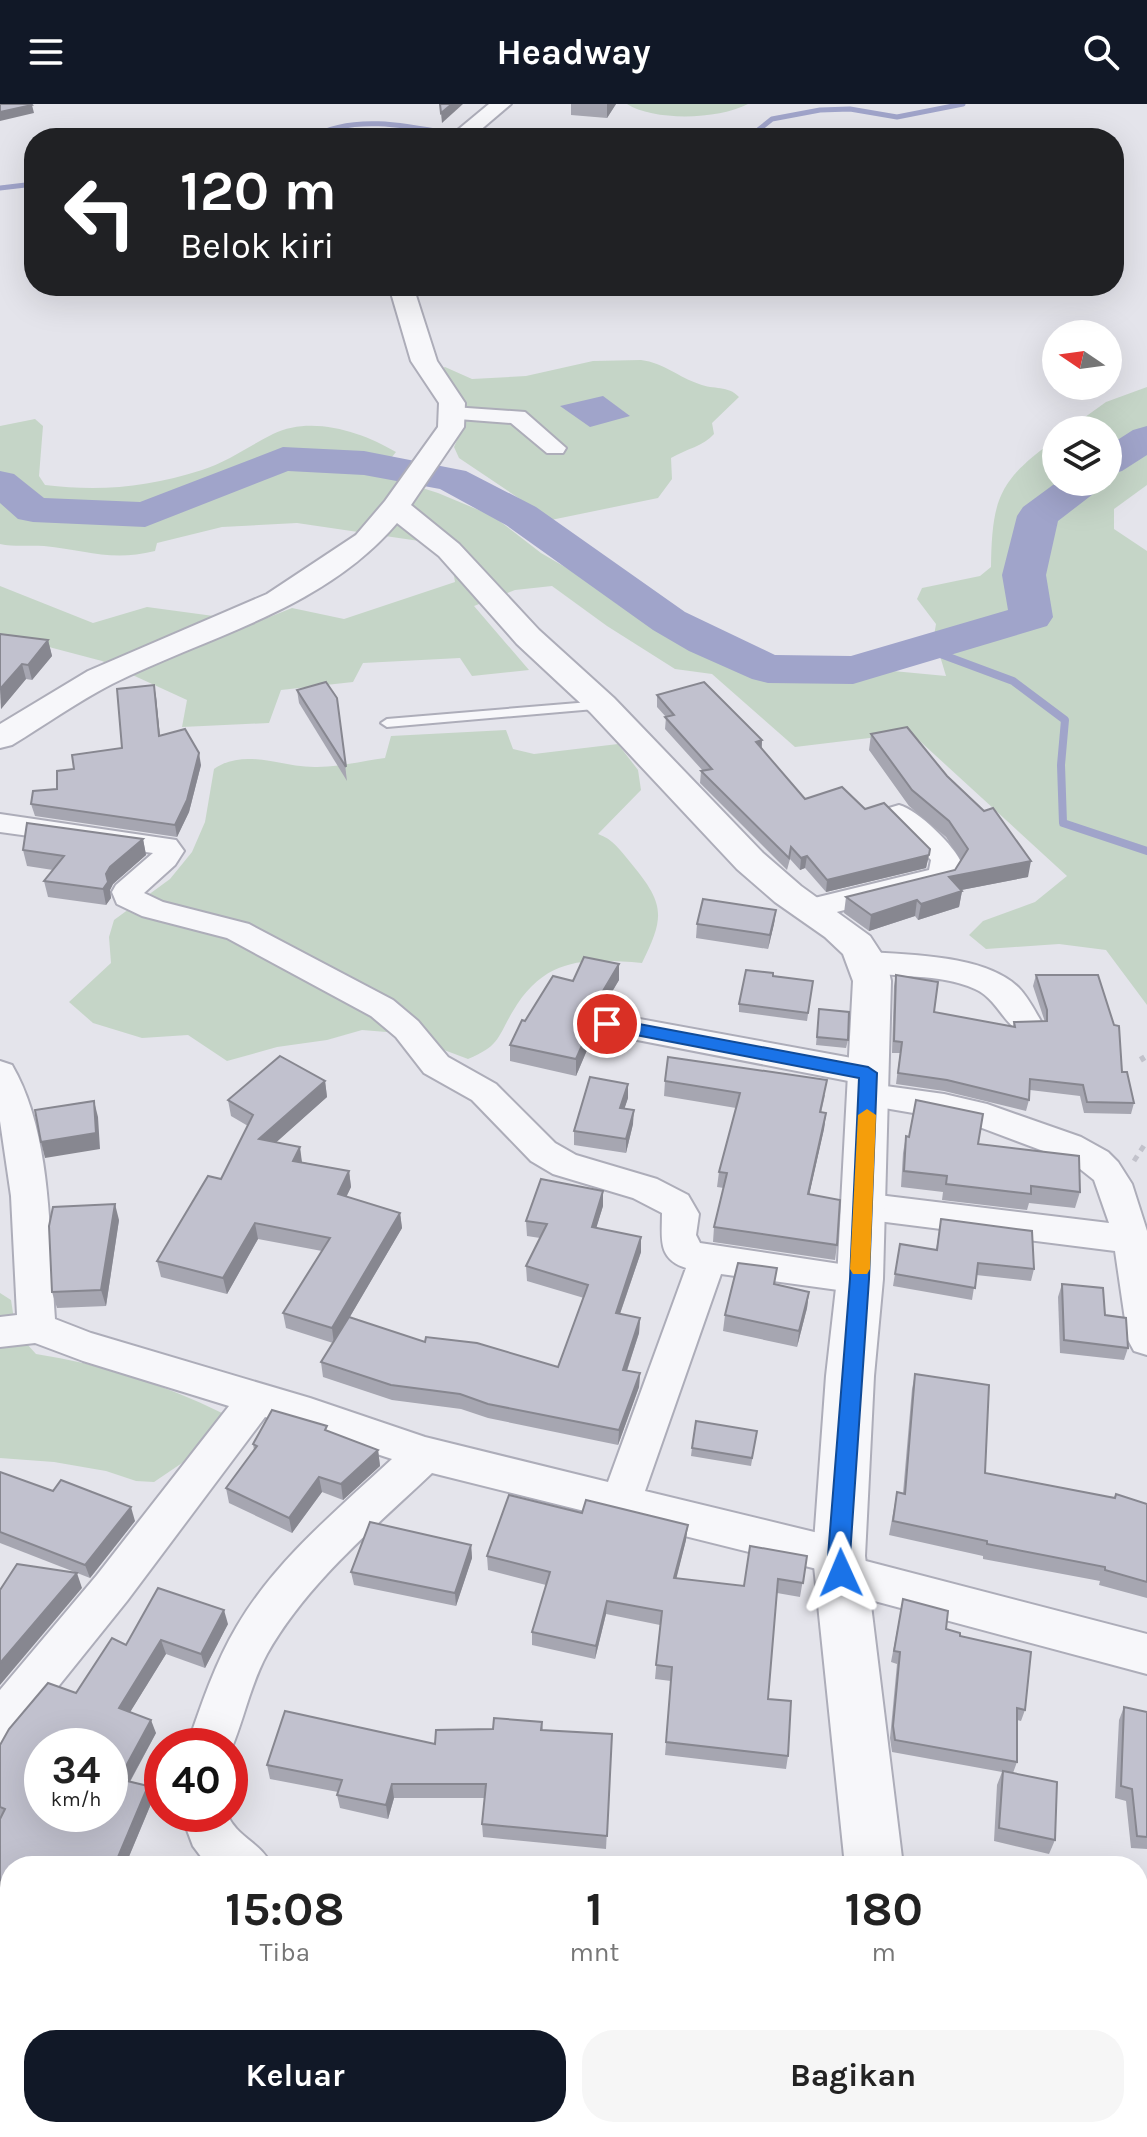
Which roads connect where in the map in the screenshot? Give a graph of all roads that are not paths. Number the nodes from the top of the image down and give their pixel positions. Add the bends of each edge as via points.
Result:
1 (501, 104) edge
2 (471, 128) edge
3 (404, 296) edge
4 (453, 413) junction
5 (555, 448) dead end
6 (403, 495) junction
7 (602, 705) junction
8 (387, 723) dead end
9 (0, 738) edge
10 (899, 814) edge
11 (0, 823) edge
12 (809, 909) junction
13 (868, 962) junction
14 (1026, 1023) edge
15 (607, 1024) dead end
16 (0, 1073) edge
17 (868, 1084) junction
18 (862, 1206) junction
19 (1136, 1248) edge
20 (708, 1258) junction
21 (860, 1279) junction
22 (18, 1330) edge
23 (1147, 1340) edge
24 (257, 1398) junction
25 (425, 1454) junction
26 (621, 1502) junction
27 (840, 1564) junction
28 (1147, 1654) edge
29 (0, 1724) edge
30 (217, 1728) edge
31 (210, 1832) edge
32 (235, 1856) edge
33 (873, 1856) edge

1 - 2 street
3 - 4 street via 424,361
4 - 5 street via 517,417
4 - 6 street via 451,427
6 - 7 street via 528,637
6 - 9 street via 366,541 291,594 99,678
7 - 8 lane
7 - 12 street via 730,842
10 - 12 street via 944,856 947,864 941,876
11 - 20 street via 166,846 165,859 127,892 128,897 153,909 238,931 382,1008 436,1065 484,1092 543,1152 565,1165 645,1188 675,1204 681,1214 680,1248
12 - 13 street via 857,945
13 - 14 street via 976,978 1005,994
13 - 17 street
15 - 17 street
16 - 22 street via 16,1122 26,1183
17 - 18 street
17 - 19 street via 974,1112 1081,1152 1113,1181
18 - 19 street
18 - 21 street
19 - 23 street
20 - 21 street
20 - 26 street
21 - 27 street
22 - 24 street
24 - 25 street
24 - 29 street
25 - 26 street
25 - 30 street via 270,1613 241,1662
26 - 27 street
27 - 28 street
27 - 33 street
31 - 32 street

